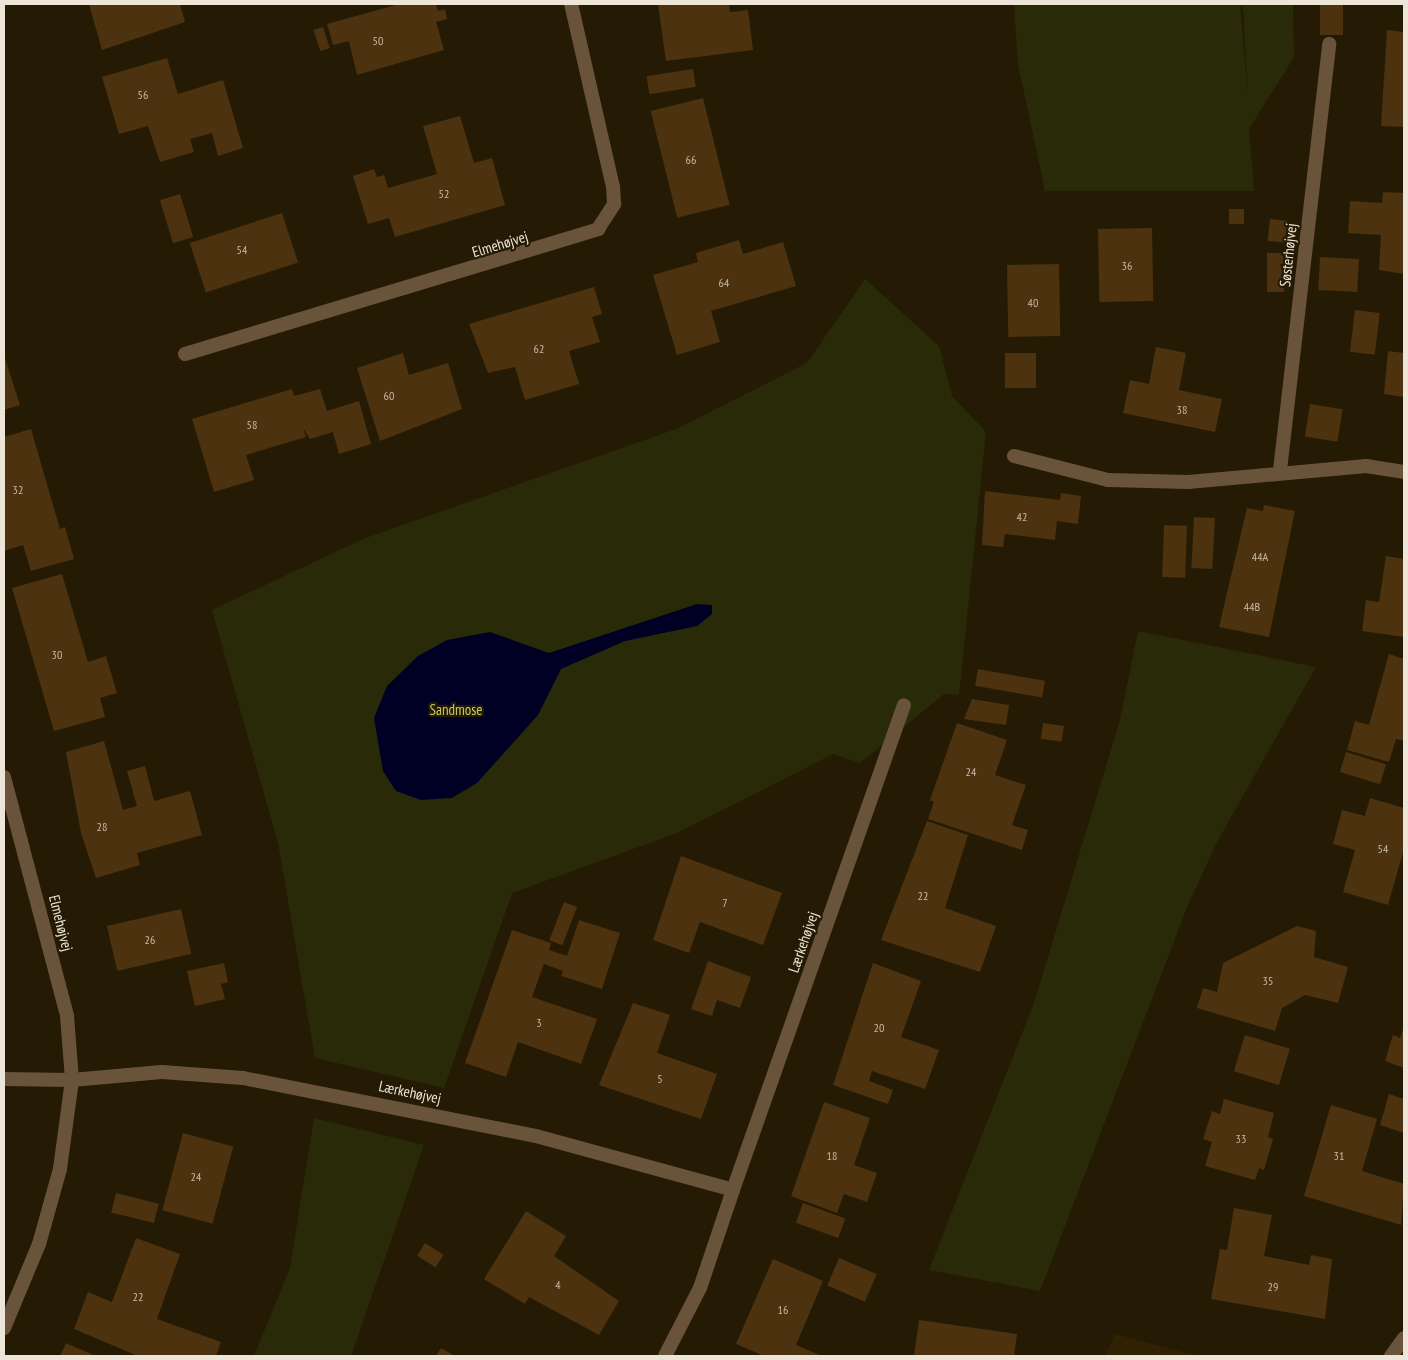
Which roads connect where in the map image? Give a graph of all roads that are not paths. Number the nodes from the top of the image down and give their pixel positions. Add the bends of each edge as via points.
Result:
1 (571, 4) edge
2 (1329, 44) dead end
3 (185, 354) dead end
4 (1014, 456) dead end
5 (1280, 470) junction
6 (1404, 472) edge
7 (904, 705) dead end
8 (4, 776) edge
9 (4, 1079) edge
10 (72, 1080) junction
11 (733, 1190) junction
12 (4, 1328) edge
13 (1404, 1338) edge
14 (665, 1356) edge
15 (1391, 1356) edge

1 - 3 street, Elmehøjvej via 613,187 614,204 598,228
2 - 5 street, Søsterhøjvej
4 - 5 street via 1108,480 1188,482
5 - 6 street via 1366,466
7 - 11 street, Lærkehøjvej
8 - 10 street, Elmehøjvej via 67,1016
9 - 10 street
10 - 11 street, Lærkehøjvej via 162,1072 243,1078 361,1098 536,1136
10 - 12 street, Elmehøjvej via 60,1169 40,1244
11 - 14 street, Lærkehøjvej via 700,1288
13 - 15 street

